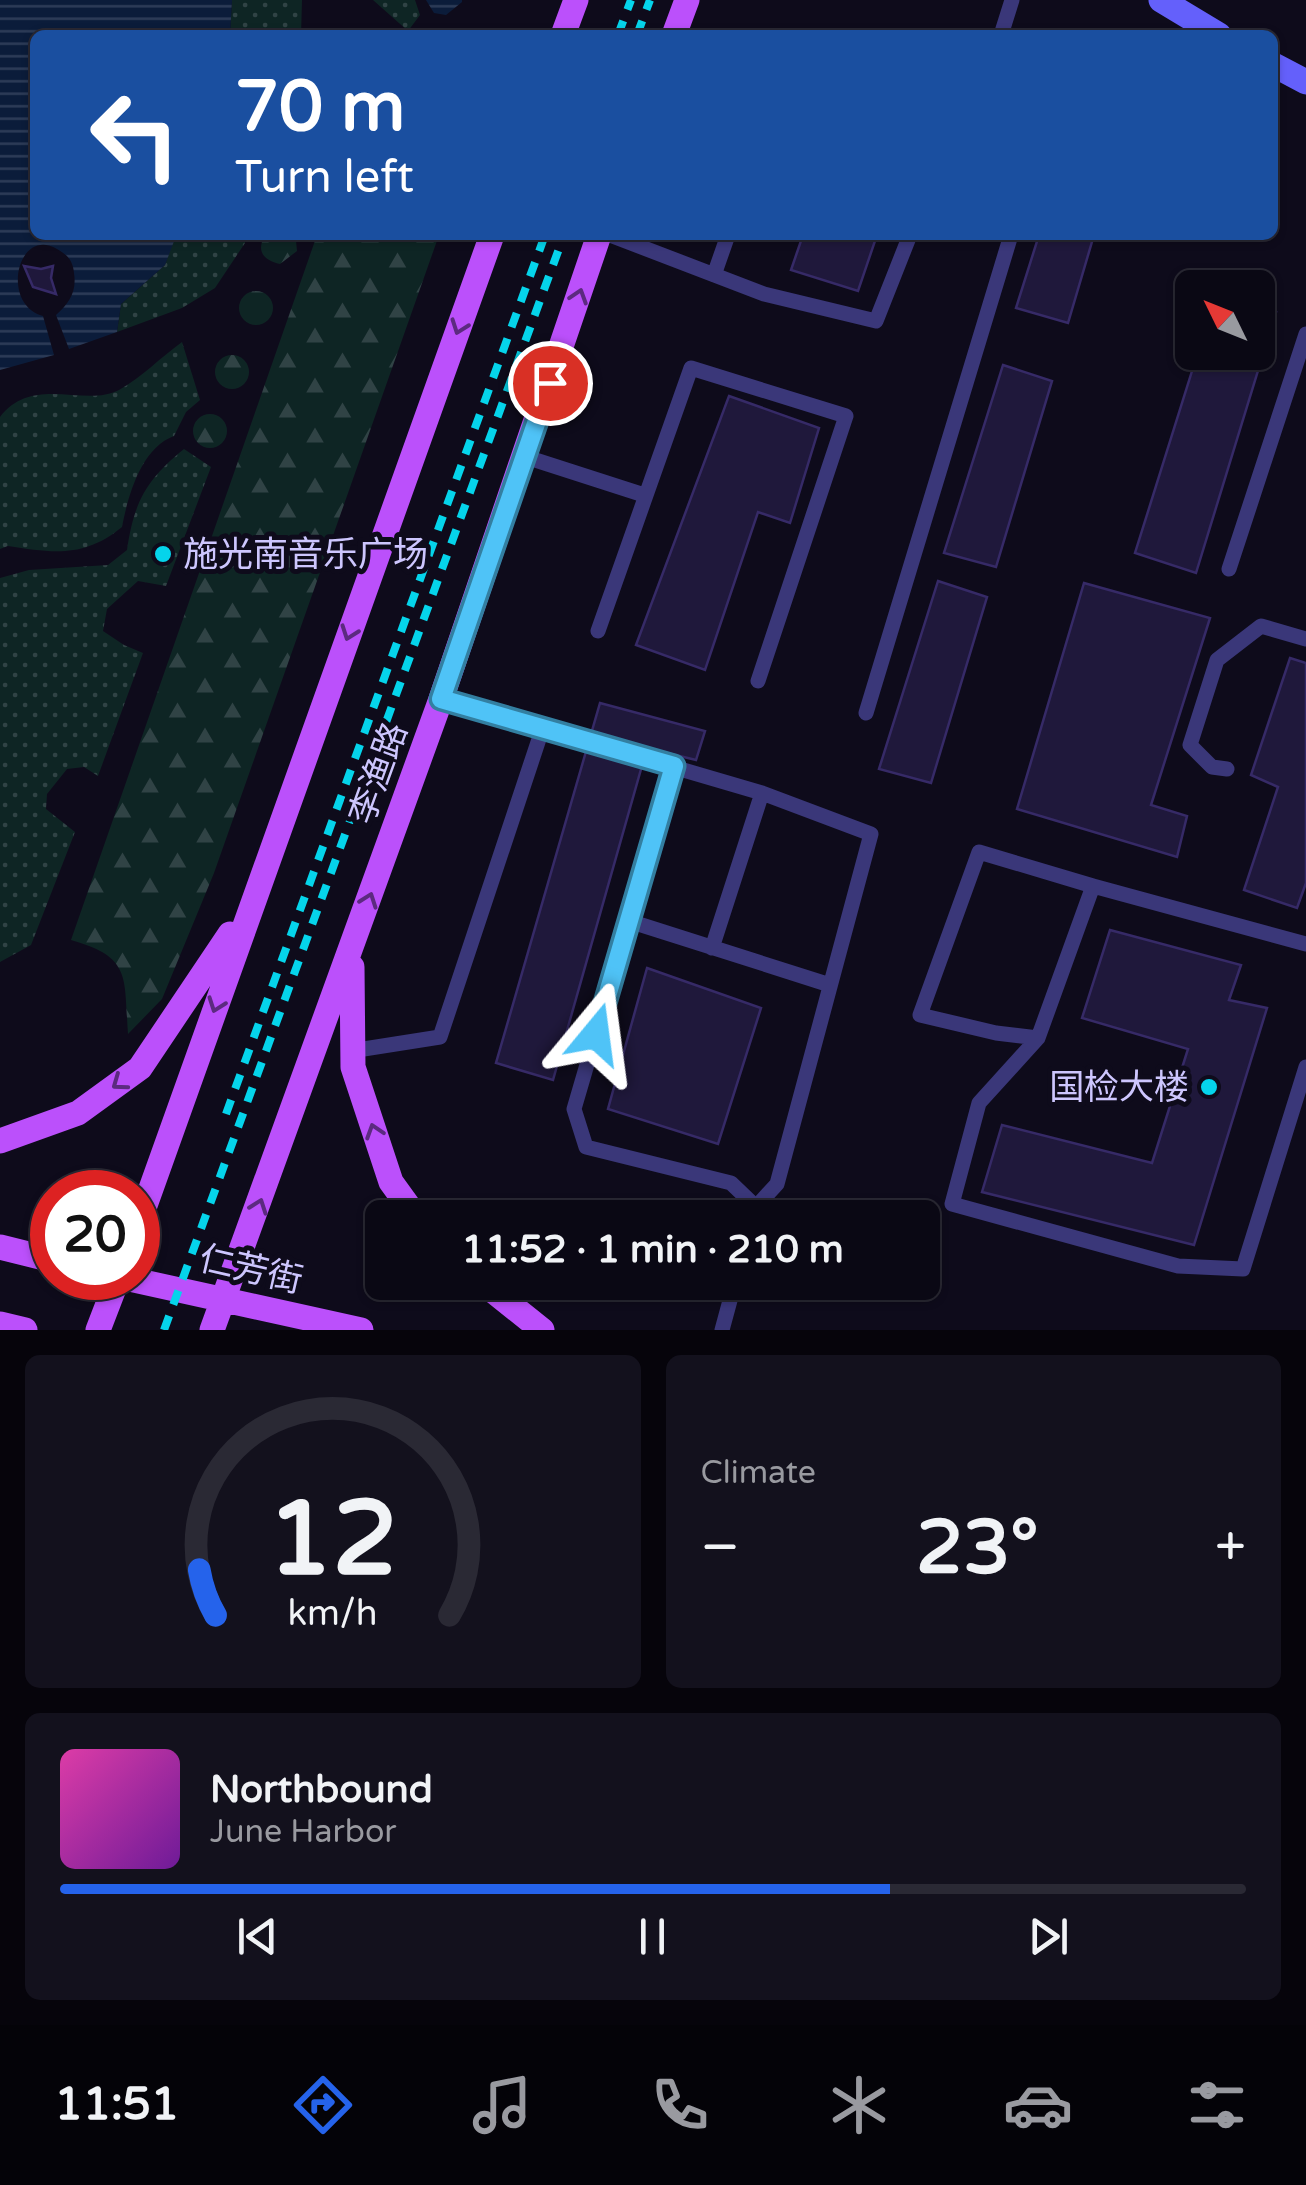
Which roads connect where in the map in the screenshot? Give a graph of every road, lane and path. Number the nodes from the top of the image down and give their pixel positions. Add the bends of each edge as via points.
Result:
1 (576, 0) edge
2 (688, 0) edge
3 (1012, 0) edge
4 (1160, 0) edge
5 (566, 30) edge
6 (676, 30) edge
7 (1003, 30) edge
8 (1211, 30) edge
9 (1278, 67) edge
10 (1306, 82) edge
11 (490, 240) edge
12 (596, 240) edge
13 (623, 240) edge
14 (726, 240) edge
15 (908, 240) edge
16 (1009, 240) edge
17 (714, 275) junction
18 (1306, 334) edge
19 (526, 457) junction
20 (644, 495) junction
21 (1230, 568) dead end
22 (598, 631) dead end
23 (1306, 639) edge
24 (758, 681) dead end
25 (441, 699) junction
26 (866, 713) dead end
27 (543, 727) junction
28 (674, 766) junction
29 (1227, 769) dead end
30 (762, 793) junction
31 (1093, 886) junction
32 (256, 892) junction
33 (629, 921) junction
34 (1306, 944) edge
35 (352, 948) junction
36 (712, 948) junction
37 (830, 985) junction
38 (1038, 1038) junction
39 (351, 1051) junction
40 (1306, 1067) edge
41 (0, 1142) edge
42 (157, 1170) edge
43 (403, 1200) edge
44 (744, 1200) edge
45 (764, 1200) edge
46 (0, 1248) edge
47 (30, 1255) edge
48 (160, 1286) edge
49 (226, 1299) junction
50 (112, 1300) edge
51 (504, 1300) edge
52 (730, 1300) edge
53 (0, 1324) edge
54 (25, 1330) edge
55 (98, 1330) edge
56 (212, 1330) edge
57 (361, 1330) edge
58 (542, 1330) edge
59 (722, 1330) edge

1 - 5 main road
2 - 6 main road
3 - 7 lane
4 - 8 street
9 - 10 street
11 -> 32 main road
19 -> 12 main road, 李渔路
13 - 17 lane
14 - 17 lane
15 - 17 lane via 876,322
16 - 26 lane
18 - 21 lane
19 - 20 lane
19 - 25 main road, 李渔路
20 - 22 lane
20 - 24 lane via 690,368 846,416
23 - 29 lane via 1262,626 1217,660 1190,745 1212,767
25 - 27 lane
35 -> 25 main road, 李渔路
27 - 28 lane
27 - 39 lane via 440,1037
28 - 30 lane
28 - 33 lane
30 - 36 lane
30 - 37 lane via 872,834
31 - 34 lane
31 - 38 lane
31 - 38 lane via 978,852 920,1015
32 -> 41 main road via 140,1068 78,1113
32 -> 42 main road
33 - 36 lane
33 - 44 lane via 574,1110 586,1147 731,1183
35 - 39 main road
49 -> 35 main road, 李渔路
36 - 37 lane
37 - 45 lane via 777,1184
38 - 40 lane via 979,1103 952,1204 1178,1266 1243,1269
43 -> 39 main road via 390,1182
46 - 47 main road
48 - 49 main road, 仁芳街
49 - 56 main road, 李渔路
49 - 57 main road, 仁芳街
50 - 55 main road
51 - 58 main road
52 - 59 lane
53 - 54 main road

